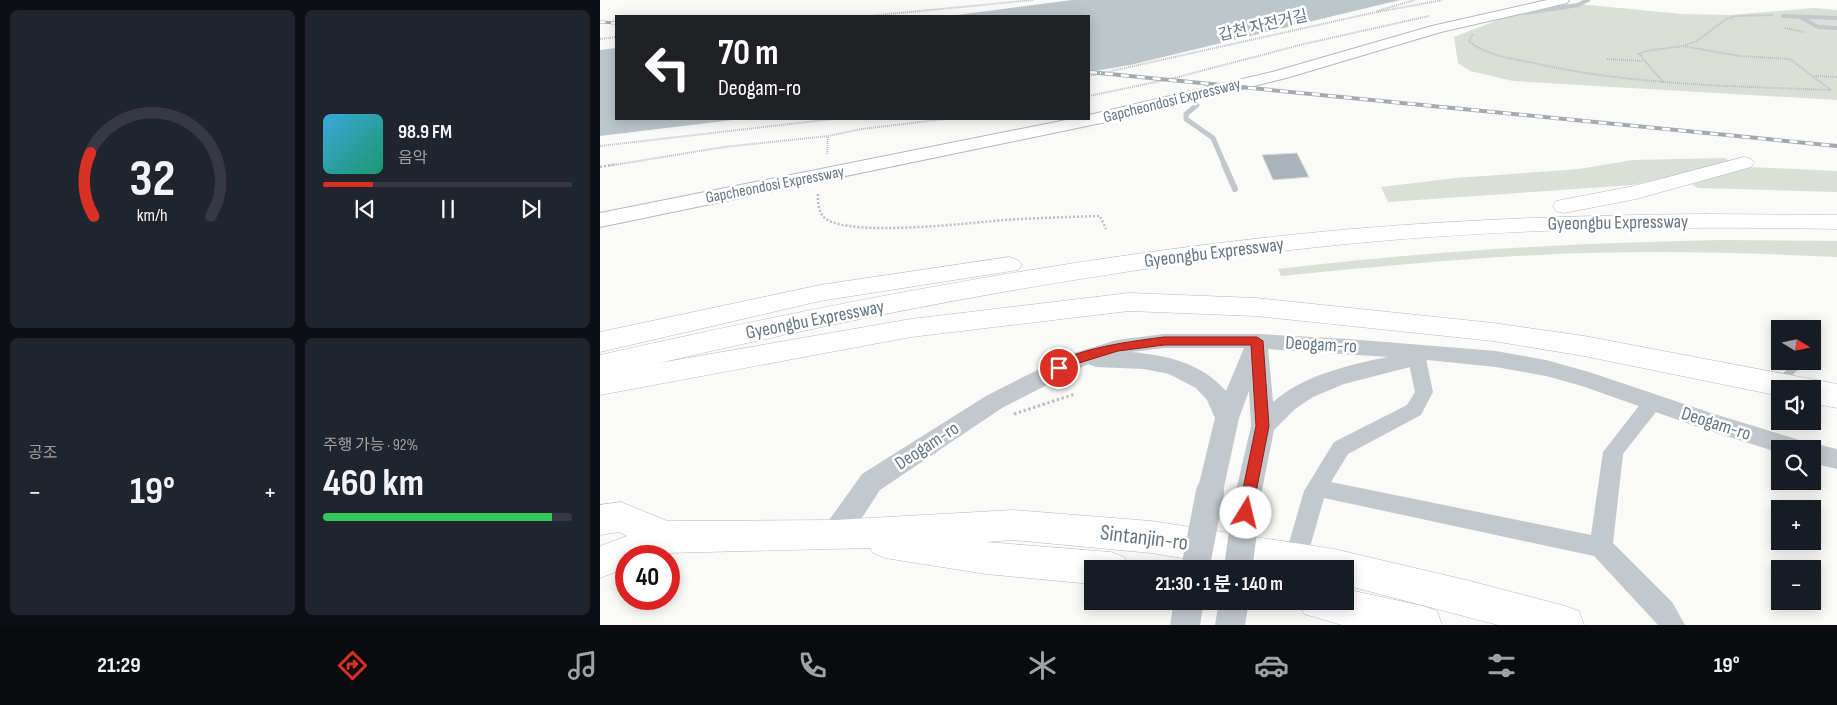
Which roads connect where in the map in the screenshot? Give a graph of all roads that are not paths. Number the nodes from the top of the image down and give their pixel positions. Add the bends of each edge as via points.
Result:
1 (1563, 0) edge
2 (1588, 0) edge
3 (1529, 7) edge
4 (1783, 16) road end
5 (1799, 16) junction
6 (1824, 17) junction
7 (1837, 18) edge
8 (1837, 26) edge
9 (1338, 43) dead end
10 (1161, 90) dead end
11 (1197, 106) dead end
12 (1090, 108) edge
13 (1037, 120) edge
14 (1744, 163) dead end
15 (1236, 189) dead end
16 (1837, 204) edge
17 (1564, 206) junction
18 (600, 209) edge
19 (600, 220) edge
20 (1837, 222) edge
21 (1257, 341) junction
22 (600, 342) edge
23 (1444, 353) junction
24 (1417, 359) junction
25 (1075, 360) junction
26 (600, 366) edge
27 (1771, 382) edge
28 (600, 384) edge
29 (1821, 393) edge
30 (1837, 396) edge
31 (1652, 403) junction
32 (1227, 418) junction
33 (1262, 426) junction
34 (1771, 441) edge
35 (1821, 455) edge
36 (1837, 459) edge
37 (1317, 488) junction
38 (600, 520) edge
39 (835, 535) junction
40 (665, 537) junction
41 (1601, 547) junction
42 (1197, 560) edge
43 (1239, 560) edge
44 (1296, 560) joint
45 (600, 562) edge
46 (1084, 567) edge
47 (1354, 571) edge
48 (1354, 609) edge
49 (1188, 610) edge
50 (1232, 610) edge
51 (1185, 625) edge
52 (1230, 625) edge
53 (1423, 625) edge
54 (1564, 625) edge
55 (1672, 625) edge

1 - 19 highway, Gapcheondosi Expressway via 1446,27 1282,75 1125,113
2 - 3 lane via 1585,3
3 - 9 highway via 1419,23
4 - 5 lane
5 - 6 lane
5 - 8 lane via 1818,27
6 - 7 lane
6 - 8 lane
10 - 12 highway, Gapcheondosi Expressway
11 - 15 lane via 1186,114 1186,120 1213,138
13 - 18 highway, Gapcheondosi Expressway via 845,162
14 - 17 highway via 1636,192
16 - 17 highway, Gyeongbu Expressway
17 - 22 highway, Gyeongbu Expressway via 1396,216 1179,240 820,292
20 - 26 highway, Gyeongbu Expressway via 1614,222 1484,227 1215,252 896,303
21 - 23 street, Deogam-ro
21 - 25 street, Deogam-ro via 1164,341 1117,347
21 - 32 street
21 - 33 street
23 - 24 street
23 - 31 street, Deogam-ro via 1546,368
24 - 33 street via 1327,381 1291,400
24 - 37 street via 1424,392 1414,410 1341,448
25 - 32 street via 1110,359 1169,365 1197,377 1216,394
25 - 39 street, Deogam-ro via 979,412 871,482
27 - 28 highway via 1493,332 1256,308 1129,302 910,328
29 - 30 highway
31 - 34 street, Deogam-ro
31 - 41 street via 1613,452
32 - 42 street, bridge
33 - 43 street, bridge
35 - 36 street
37 - 41 street
37 - 44 street
38 - 40 main road, Sintanjin-ro via 621,517
39 - 40 main road, Sintanjin-ro
39 - 44 main road, Sintanjin-ro via 1014,525 1151,537
39 - 46 main road, Sintanjin-ro via 986,558
40 - 45 main road, Sintanjin-ro
41 - 55 street via 1663,610
47 - 54 main road, Sintanjin-ro
48 - 53 main road
49 - 51 street
50 - 52 street

